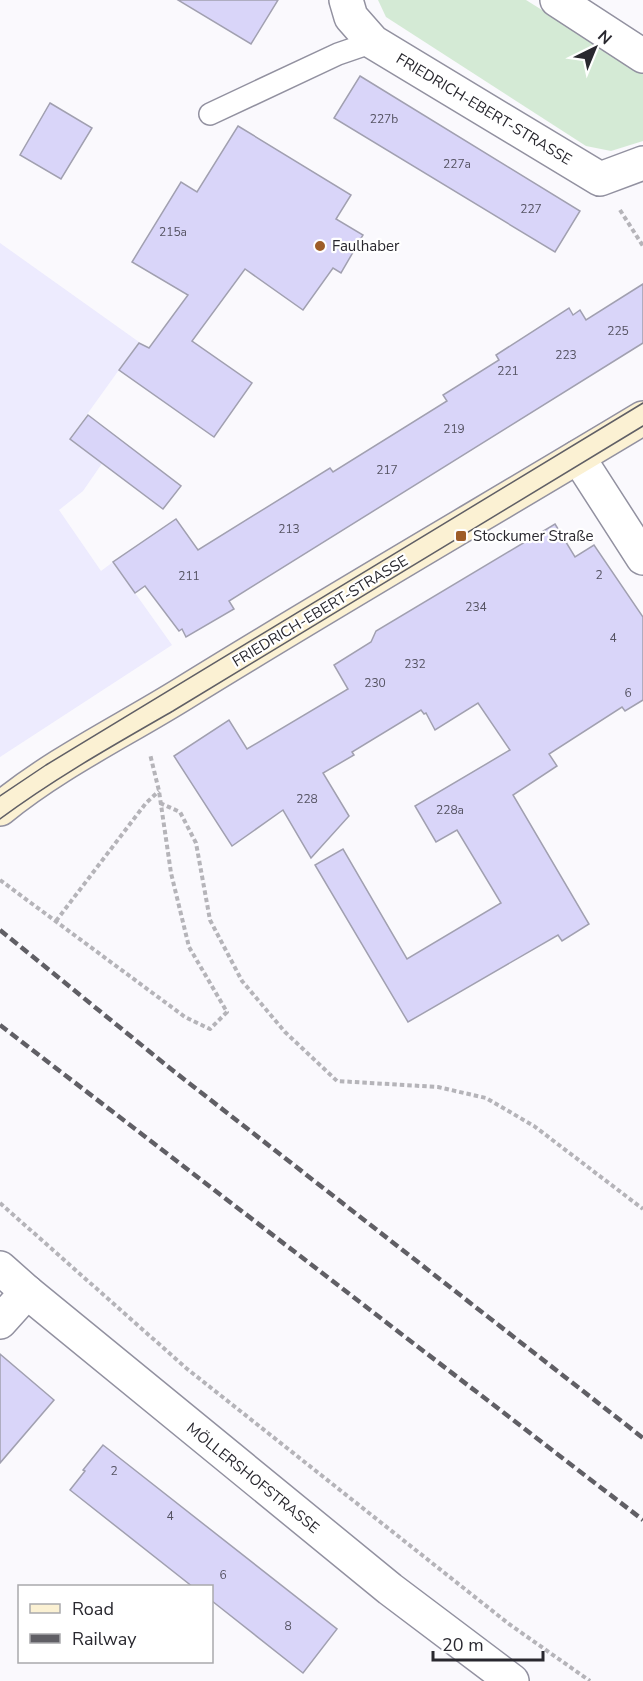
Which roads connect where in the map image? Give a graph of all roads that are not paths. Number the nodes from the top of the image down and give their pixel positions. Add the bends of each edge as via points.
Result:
1 (346, 0) edge
2 (557, 0) edge
3 (373, 42) junction
4 (643, 56) edge
5 (210, 114) dead end
6 (643, 163) edge
7 (643, 418) edge
8 (578, 457) junction
9 (643, 558) edge
10 (0, 809) edge
11 (0, 1268) edge
12 (27, 1292) junction
13 (0, 1323) edge
14 (512, 1681) edge

1 - 3 street, FRIEDRICH-EBERT-STRASSE via 351,17
2 - 4 street
3 - 5 lane via 338,54
3 - 6 street, FRIEDRICH-EBERT-STRASSE via 600,179
7 - 8 main road, FRIEDRICH-EBERT-STRASSE
8 - 9 street
8 - 10 main road, FRIEDRICH-EBERT-STRASSE via 87,750
11 - 12 street, MÖLLERSHOFSTRASSE
12 - 13 street
12 - 14 street, MÖLLERSHOFSTRASSE via 390,1589

